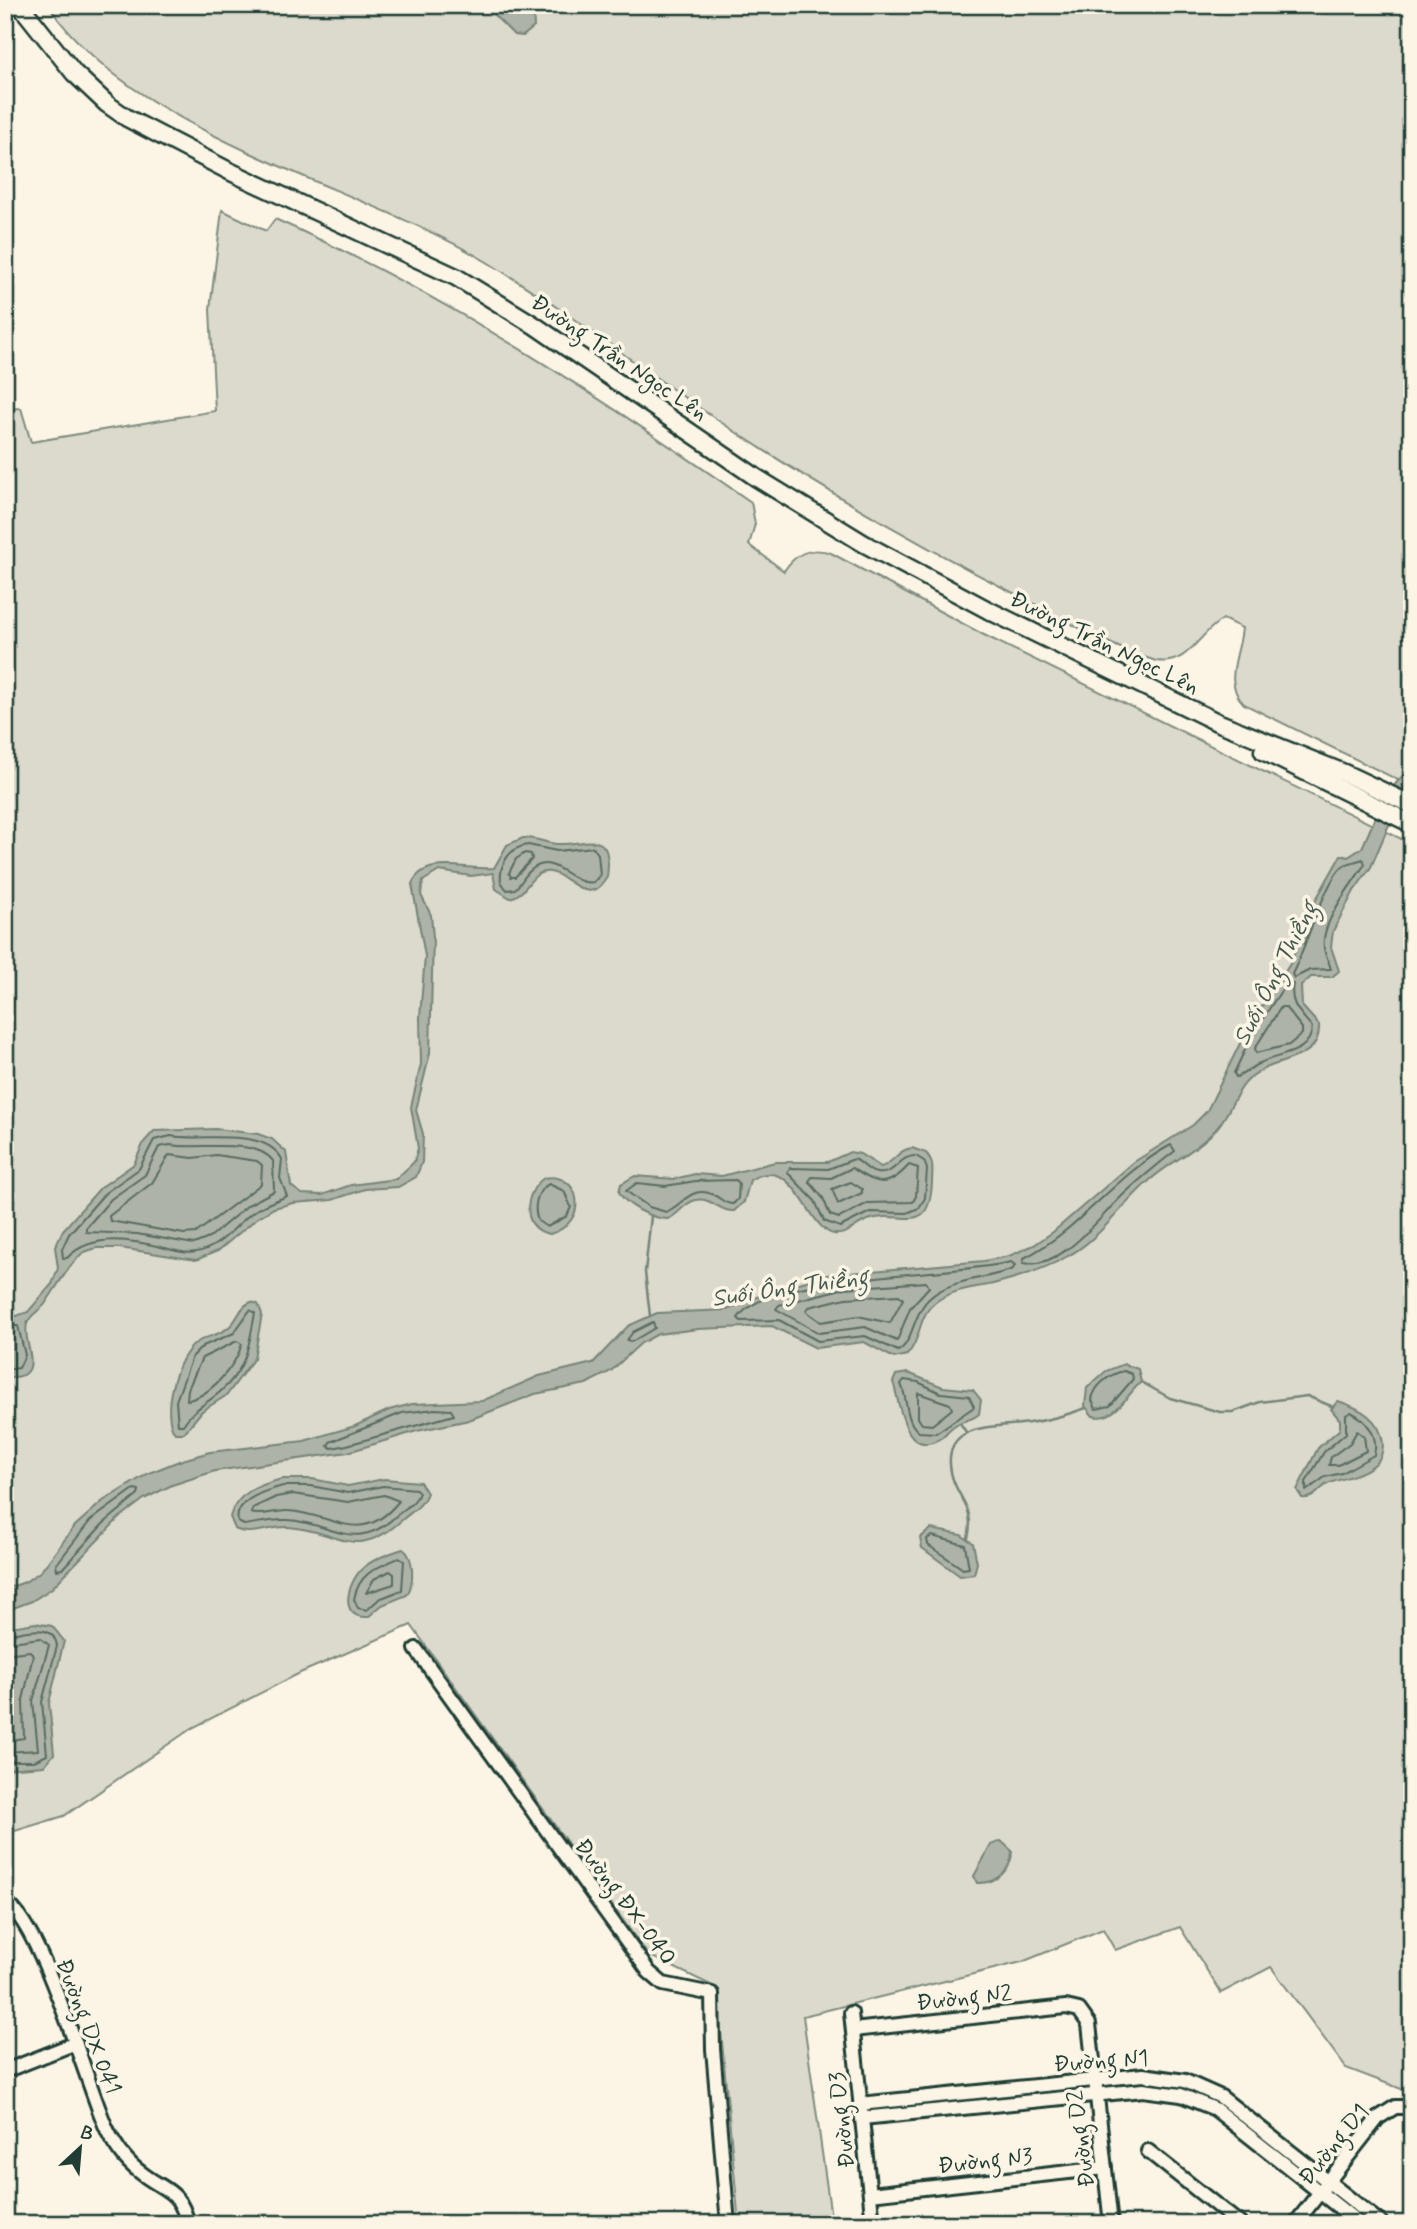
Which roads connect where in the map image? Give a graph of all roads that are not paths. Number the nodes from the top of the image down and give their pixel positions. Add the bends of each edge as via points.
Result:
1 (20, 5) edge
2 (1217, 722) junction
3 (1409, 803) edge
4 (1405, 821) edge
5 (416, 1649) dead end
6 (5, 1902) edge
7 (1079, 2010) joint
8 (851, 2013) dead end
9 (853, 2030) junction
10 (76, 2043) junction
11 (5, 2071) edge
12 (1095, 2080) junction
13 (1097, 2095) junction
14 (1412, 2107) edge
15 (861, 2111) junction
16 (1148, 2151) dead end
17 (1105, 2168) junction
18 (1329, 2181) junction
19 (1320, 2192) junction
20 (870, 2194) junction
21 (188, 2224) edge
22 (728, 2224) edge
23 (873, 2224) edge
24 (1111, 2224) edge
25 (1240, 2224) edge
26 (1295, 2224) edge
27 (1360, 2224) edge
28 (1382, 2224) edge

1 - 2 street, Đường Trần Ngọc Lên via 51,48 90,89 149,131 456,277 852,536 988,610
2 - 3 street, Đường Trần Ngọc Lên
2 - 4 street, Đường Trần Ngọc Lên via 1245,742
5 - 22 street, Đường ĐX-040 via 649,1972 671,1987 712,1994
6 - 10 street, Đường DX 041 via 19,1914
7 - 9 street, Đường N2 via 1066,2007
7 - 12 street, Đường D2 via 1088,2024
8 - 9 street, Đường D3
9 - 15 street, Đường D3
10 - 11 street
10 - 21 street, Đường DX 041 via 113,2143 138,2171 172,2190 184,2207
12 - 13 street, Đường D2
12 - 15 street, Đường N1
12 - 18 street, Đường N1 via 1157,2076 1198,2085 1232,2104
13 - 15 street, Đường N1
13 - 17 street, Đường D2
13 - 19 street, Đường N1 via 1143,2090 1193,2098 1225,2116
14 - 18 street, Đường D1 via 1395,2107 1383,2114
15 - 20 street, Đường D3
16 - 25 street
17 - 20 street, Đường N3
17 - 24 street, Đường D2
18 - 19 street, Đường D1
18 - 28 street, Đường N1
19 - 26 street, Đường D1
19 - 27 street, Đường N1
20 - 23 street, Đường D3

